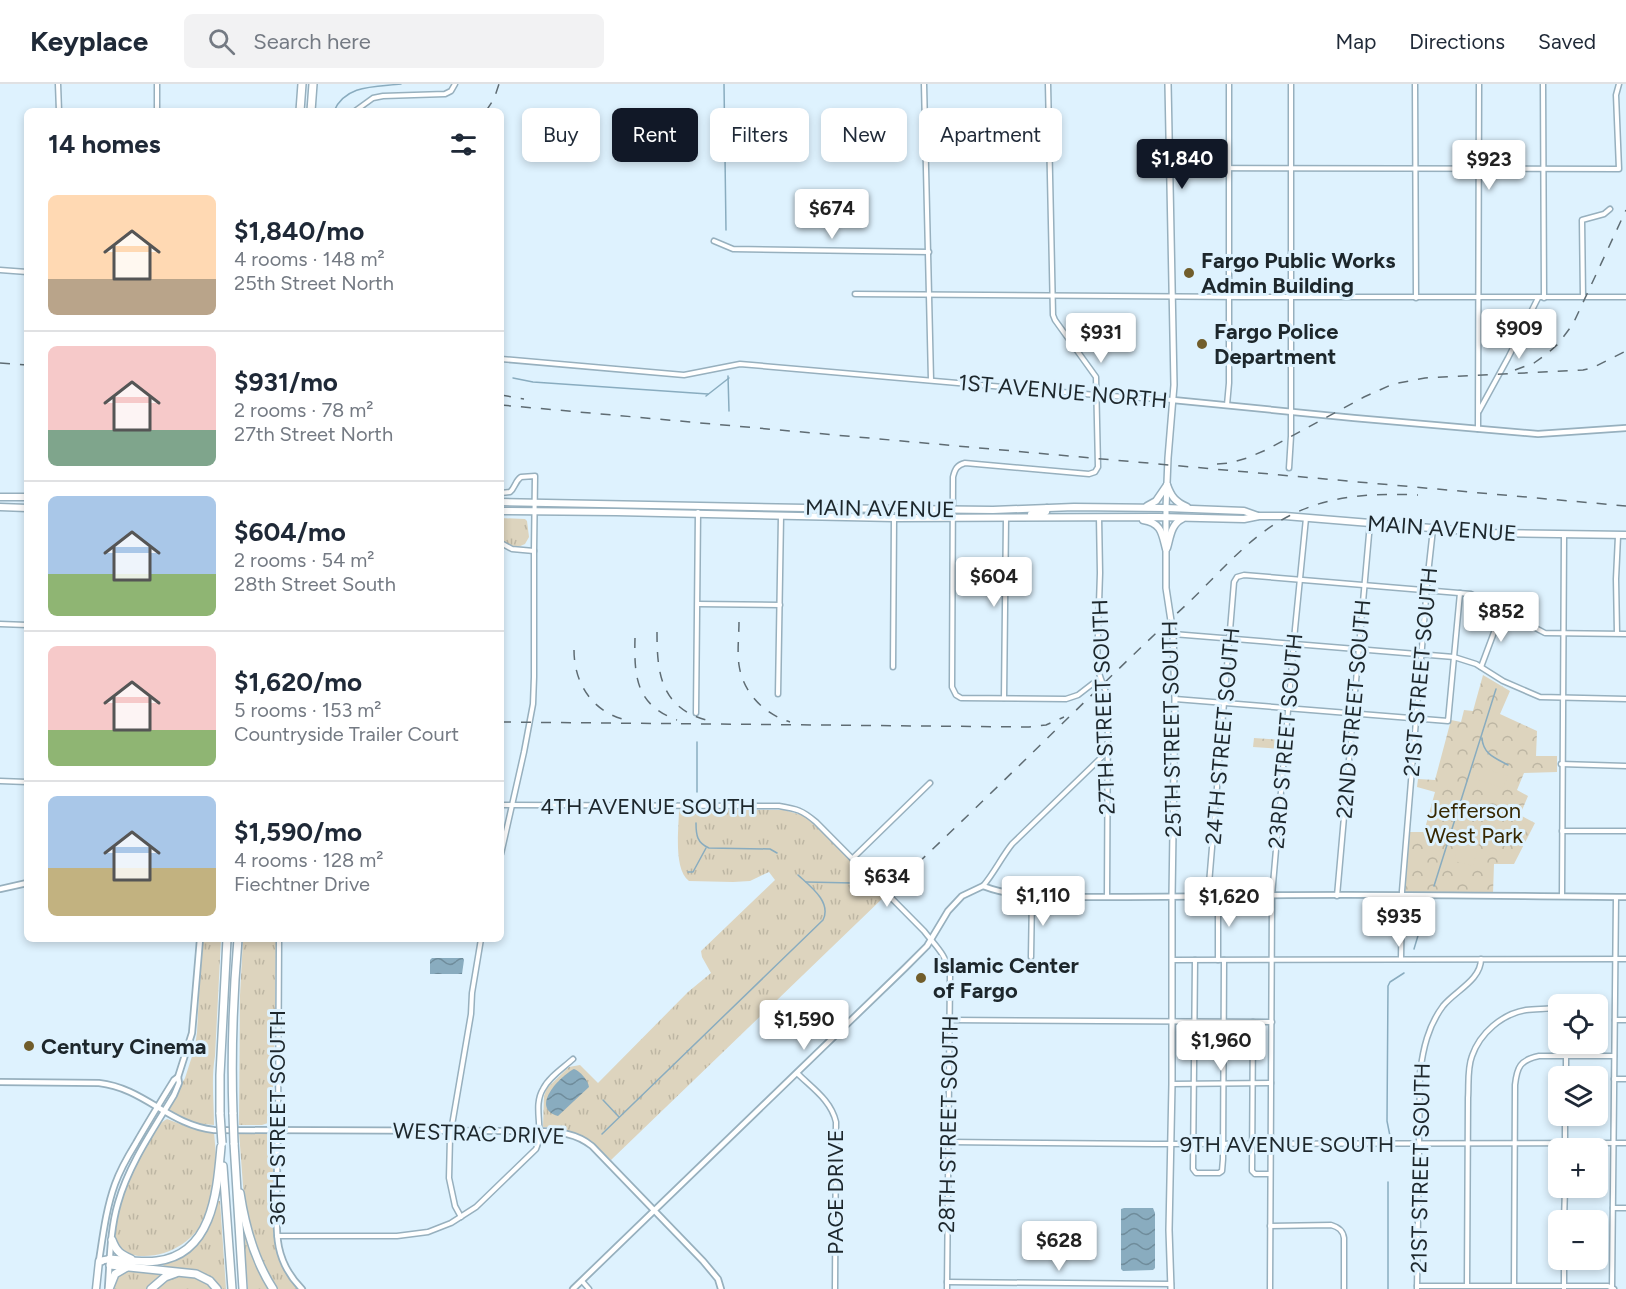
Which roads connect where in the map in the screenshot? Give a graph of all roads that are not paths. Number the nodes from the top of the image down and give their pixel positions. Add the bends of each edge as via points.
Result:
1 (58, 84) edge
2 (157, 84) edge
3 (303, 84) edge
4 (313, 84) edge
5 (455, 84) edge
6 (924, 84) edge
7 (1048, 84) edge
8 (1168, 84) edge
9 (1229, 84) edge
10 (1291, 84) edge
11 (1415, 84) edge
12 (1479, 84) edge
13 (1543, 84) edge
14 (1619, 84) edge
15 (59, 108) edge
16 (158, 108) edge
17 (300, 108) edge
18 (311, 108) edge
19 (359, 108) edge
20 (1170, 168) junction
21 (1229, 168) junction
22 (1291, 168) junction
23 (1415, 169) junction
24 (1479, 169) junction
25 (1543, 169) junction
26 (1610, 209) dead end
27 (714, 241) dead end
28 (929, 252) junction
29 (0, 270) edge
30 (24, 272) edge
31 (855, 294) dead end
32 (930, 295) junction
33 (1052, 296) junction
34 (1173, 297) junction
35 (1229, 297) junction
36 (1291, 297) junction
37 (1583, 297) junction
38 (1626, 297) edge
39 (1416, 298) junction
40 (1478, 298) junction
41 (1541, 298) junction
42 (504, 359) edge
43 (931, 380) junction
44 (1096, 395) junction
45 (1173, 400) junction
46 (1227, 405) junction
47 (1478, 411) junction
48 (1290, 412) junction
49 (1626, 428) edge
50 (1478, 429) junction
51 (1289, 468) dead end
52 (1167, 485) junction
53 (504, 493) edge
54 (0, 497) edge
55 (24, 497) edge
56 (504, 502) edge
57 (535, 502) junction
58 (698, 505) junction
59 (0, 507) edge
60 (24, 508) edge
61 (822, 508) junction
62 (1047, 508) junction
63 (1136, 508) junction
64 (1166, 508) junction
65 (953, 509) junction
66 (1193, 509) junction
67 (504, 511) edge
68 (535, 511) junction
69 (698, 513) junction
70 (785, 516) junction
71 (1259, 516) junction
72 (1099, 517) junction
73 (1122, 517) junction
74 (1306, 517) junction
75 (894, 518) junction
76 (954, 518) junction
77 (998, 518) junction
78 (1006, 518) junction
79 (1166, 518) junction
80 (1186, 518) junction
81 (1370, 523) junction
82 (1433, 529) junction
83 (1564, 534) junction
84 (1618, 535) junction
85 (1626, 535) edge
86 (504, 545) edge
87 (1166, 549) junction
88 (534, 551) junction
89 (1299, 579) junction
90 (1364, 586) junction
91 (1426, 591) junction
92 (1460, 593) junction
93 (698, 604) junction
94 (780, 605) junction
95 (1503, 611) junction
96 (0, 624) edge
97 (24, 625) edge
98 (1563, 633) junction
99 (1617, 633) junction
100 (1173, 634) junction
101 (1626, 634) edge
102 (1230, 638) junction
103 (1294, 643) junction
104 (1358, 649) junction
105 (1421, 655) junction
106 (1454, 657) junction
107 (893, 667) dead end
108 (1481, 667) junction
109 (1100, 678) junction
110 (778, 694) dead end
111 (1004, 698) junction
112 (1562, 698) junction
113 (1175, 699) junction
114 (1626, 699) edge
115 (1225, 702) junction
116 (1289, 708) junction
117 (696, 713) dead end
118 (1353, 713) junction
119 (1417, 719) junction
120 (1107, 752) junction
121 (1561, 764) junction
122 (1626, 766) edge
123 (0, 781) edge
124 (24, 782) edge
125 (930, 783) dead end
126 (504, 805) edge
127 (512, 805) junction
128 (795, 809) joint
129 (1562, 831) junction
130 (1626, 831) edge
131 (504, 841) edge
132 (852, 858) junction
133 (24, 884) edge
134 (983, 886) junction
135 (0, 889) edge
136 (1032, 896) junction
137 (1208, 896) junction
138 (1218, 896) junction
139 (1272, 896) junction
140 (1337, 896) junction
141 (1402, 896) junction
142 (1562, 896) junction
143 (1107, 897) junction
144 (1172, 897) junction
145 (1616, 897) junction
146 (1626, 897) edge
147 (931, 939) junction
148 (200, 942) edge
149 (227, 942) edge
150 (238, 942) edge
151 (279, 942) edge
152 (481, 942) edge
153 (1031, 957) dead end
154 (1401, 959) junction
155 (1481, 959) junction
156 (1615, 959) junction
157 (1626, 959) edge
158 (1172, 960) junction
159 (1196, 960) junction
160 (1218, 960) junction
161 (1224, 960) junction
162 (1272, 960) junction
163 (1548, 1009) edge
164 (950, 1020) junction
165 (1615, 1020) junction
166 (1626, 1020) edge
167 (1172, 1022) junction
168 (1195, 1022) junction
169 (1253, 1022) junction
170 (1272, 1022) junction
171 (1224, 1023) junction
172 (1566, 1056) junction
173 (1614, 1056) junction
174 (573, 1059) dead end
175 (1566, 1066) edge
176 (797, 1073) junction
177 (178, 1077) junction
178 (1626, 1079) edge
179 (1614, 1080) junction
180 (0, 1082) edge
181 (1194, 1083) junction
182 (1224, 1083) junction
183 (1252, 1083) junction
184 (1271, 1083) junction
185 (1172, 1084) junction
186 (157, 1107) junction
187 (164, 1112) junction
188 (278, 1130) junction
189 (451, 1131) junction
190 (539, 1131) junction
191 (949, 1142) junction
192 (1608, 1143) edge
193 (1613, 1143) junction
194 (1626, 1143) edge
195 (1170, 1144) junction
196 (1194, 1144) junction
197 (1223, 1144) junction
198 (1252, 1144) junction
199 (1271, 1144) junction
200 (1419, 1144) junction
201 (1468, 1144) junction
202 (1515, 1144) junction
203 (221, 1145) junction
204 (1548, 1145) edge
205 (235, 1170) junction
206 (1270, 1174) junction
207 (1613, 1208) junction
208 (1626, 1208) edge
209 (654, 1210) junction
210 (461, 1217) junction
211 (1270, 1226) junction
212 (276, 1236) junction
213 (112, 1240) junction
214 (99, 1261) junction
215 (139, 1261) junction
216 (110, 1262) junction
217 (128, 1267) junction
218 (1564, 1270) edge
219 (181, 1272) junction
220 (582, 1281) junction
221 (947, 1282) junction
222 (1067, 1283) junction
223 (1467, 1286) junction
224 (1514, 1286) junction
225 (1171, 1287) edge
226 (1564, 1287) edge
227 (1417, 1288) edge
228 (96, 1289) edge
229 (108, 1289) edge
230 (151, 1289) edge
231 (217, 1289) edge
232 (232, 1289) edge
233 (243, 1289) edge
234 (273, 1289) edge
235 (302, 1289) edge
236 (573, 1289) edge
237 (589, 1289) edge
238 (721, 1289) edge
239 (835, 1289) edge
240 (947, 1289) edge
241 (1067, 1289) edge
242 (1270, 1289) edge
243 (1344, 1289) edge
244 (1613, 1289) edge

1 - 15 street
2 - 16 street
3 - 17 highway
4 - 18 highway
5 - 19 street via 445,94 383,96
6 - 28 street
7 - 33 street
8 - 20 main road, 25TH STREET SOUTH
9 - 21 street
10 - 22 street
11 - 23 street
12 - 24 street
13 - 25 street
14 - 25 street via 1619,169
20 - 21 street
20 - 34 main road, 25TH STREET SOUTH
21 - 22 street
21 - 35 street
22 - 23 street
22 - 36 street
23 - 24 street
23 - 39 street
24 - 25 street
24 - 40 street
25 - 41 street
26 - 37 street via 1582,220
27 - 28 street via 733,249
28 - 32 street
29 - 30 street
31 - 32 street
32 - 33 street
32 - 43 street
33 - 34 street
33 - 44 street via 1055,320 1096,377
34 - 35 street
34 - 45 main road, 25TH STREET SOUTH
35 - 36 street
35 - 46 street
36 - 39 street
36 - 48 street
37 - 38 street
37 - 41 street
39 - 40 street
40 - 41 street
40 - 47 street
41 - 47 street
42 - 43 street, 1ST AVENUE NORTH via 684,375 740,364
43 - 44 street, 1ST AVENUE NORTH
44 - 45 street, 1ST AVENUE NORTH
44 - 65 street via 1095,472 965,463 953,477
45 - 46 street, 1ST AVENUE NORTH
45 - 52 main road, 25TH STREET SOUTH
46 - 48 street, 1ST AVENUE NORTH
47 - 50 street
48 - 50 street, 1ST AVENUE NORTH
48 - 51 street
49 - 50 street, 1ST AVENUE NORTH via 1538,434
52 - 63 main road via 1153,504
52 - 64 main road, 25TH STREET SOUTH
52 - 66 main road via 1175,501
53 - 57 street via 510,492 521,477 535,476
54 - 55 main road
56 - 57 main road, MAIN AVENUE
57 - 58 main road, MAIN AVENUE
57 - 68 street
58 - 61 main road, MAIN AVENUE
58 - 69 street
59 - 60 main road
61 - 65 main road, MAIN AVENUE
61 - 70 main road via 818,512
62 - 63 main road, MAIN AVENUE
62 - 65 main road, MAIN AVENUE
62 - 77 main road via 1044,514
63 - 64 main road, MAIN AVENUE
64 - 66 main road, MAIN AVENUE
64 - 79 main road, 25TH STREET SOUTH
65 - 76 street
66 - 71 main road, MAIN AVENUE via 1244,511
67 - 68 main road, MAIN AVENUE
68 - 69 main road, MAIN AVENUE
68 - 88 street
69 - 70 main road, MAIN AVENUE
69 - 93 street
70 - 75 main road, MAIN AVENUE
70 - 94 street
71 - 74 main road, MAIN AVENUE
71 - 80 main road, MAIN AVENUE
72 - 73 main road, MAIN AVENUE
72 - 78 main road, MAIN AVENUE
72 - 109 street, 27TH STREET SOUTH
73 - 79 main road, MAIN AVENUE
73 - 87 main road via 1156,524
74 - 81 main road, MAIN AVENUE
74 - 89 street, 23RD STREET SOUTH
75 - 76 main road, MAIN AVENUE
75 - 107 street
76 - 77 main road, MAIN AVENUE
76 - 111 street via 953,692 961,698
77 - 78 main road, MAIN AVENUE
78 - 111 street
79 - 80 main road, MAIN AVENUE
79 - 87 main road, 25TH STREET SOUTH
80 - 87 main road via 1173,527
81 - 82 main road, MAIN AVENUE
81 - 90 street, 22ND STREET SOUTH
82 - 83 main road, MAIN AVENUE
82 - 91 street, 21ST STREET SOUTH
83 - 84 main road, MAIN AVENUE
83 - 98 street
84 - 85 main road, MAIN AVENUE
84 - 99 street
86 - 88 street
87 - 100 main road, 25TH STREET SOUTH via 1166,588
88 - 127 street via 534,683
89 - 90 street
89 - 102 street, 24TH STREET SOUTH via 1237,577
89 - 103 street, 23RD STREET SOUTH
90 - 91 street
90 - 104 street, 22ND STREET SOUTH
91 - 92 street
91 - 105 street, 21ST STREET SOUTH
92 - 95 street
92 - 106 street
93 - 94 street
93 - 117 street
94 - 110 street
95 - 98 street via 1545,633
95 - 108 street
96 - 97 street
98 - 99 street
98 - 112 street
99 - 101 street
100 - 102 street
100 - 113 main road, 25TH STREET SOUTH
102 - 103 street
102 - 115 street, 24TH STREET SOUTH
103 - 104 street
103 - 116 street, 23RD STREET SOUTH
104 - 105 street
104 - 118 street, 22ND STREET SOUTH
105 - 106 street
105 - 119 street, 21ST STREET SOUTH
106 - 108 street
106 - 119 street via 1448,721
108 - 112 street via 1536,696
109 - 111 street via 1072,698
109 - 120 street, 27TH STREET SOUTH via 1108,699
112 - 114 street
112 - 121 street
113 - 115 street
113 - 144 main road, 25TH STREET SOUTH
115 - 116 street
115 - 137 street, 24TH STREET SOUTH
116 - 118 street
116 - 139 street, 23RD STREET SOUTH
118 - 119 street
118 - 140 street, 22ND STREET SOUTH
119 - 141 street, 21ST STREET SOUTH
120 - 134 street via 1012,844
120 - 143 street, 27TH STREET SOUTH
121 - 122 street
121 - 129 street
123 - 124 street
125 - 132 street
126 - 127 street, 4TH AVENUE SOUTH
127 - 128 street, 4TH AVENUE SOUTH
127 - 131 street
128 - 132 street, 28TH STREET SOUTH via 816,822
129 - 130 street
129 - 142 street
132 - 147 street, 28TH STREET SOUTH
133 - 135 street
134 - 136 street
134 - 147 street via 948,911
136 - 143 street
136 - 153 street
137 - 138 street
137 - 144 street
138 - 139 street
138 - 160 street
139 - 140 street
139 - 162 street, 23RD STREET SOUTH
140 - 141 street
141 - 142 street
141 - 154 street, 21ST STREET SOUTH
142 - 145 street
143 - 144 street
144 - 158 main road, 25TH STREET SOUTH
145 - 146 street
145 - 156 street
147 - 164 street, 28TH STREET SOUTH via 947,961
147 - 176 street
148 - 177 street via 192,1033
149 - 203 highway, bridge
150 - 205 highway, bridge via 232,1076
151 - 188 street, 36TH STREET SOUTH
152 - 189 street
154 - 155 street
154 - 162 street
155 - 156 street
155 - 200 street, 21ST STREET SOUTH via 1477,974 1443,1007 1427,1036 1420,1073
156 - 157 street
156 - 165 street
158 - 159 street
158 - 167 main road, 25TH STREET SOUTH
159 - 160 street
159 - 168 street
160 - 161 street
161 - 162 street
161 - 171 street
162 - 170 street, 23RD STREET SOUTH
163 - 201 street via 1506,1016 1480,1040 1469,1070
164 - 167 street
164 - 191 street, 28TH STREET SOUTH
165 - 166 street
165 - 173 street
167 - 168 street
167 - 185 main road, 25TH STREET SOUTH
168 - 171 street
168 - 181 street
169 - 170 street
169 - 171 street
169 - 183 street
170 - 184 street, 23RD STREET SOUTH
171 - 182 street
172 - 173 street
172 - 175 street
172 - 202 street via 1528,1058 1518,1069
173 - 179 street
174 - 190 street via 543,1089
176 - 209 street
176 - 239 street, PAGE DRIVE via 824,1098 836,1122
177 - 186 street
177 - 187 street via 179,1083
178 - 179 street
179 - 193 street
180 - 186 street, WESTRAC DRIVE via 106,1084 129,1091
181 - 182 street
181 - 185 street
181 - 196 street
182 - 183 street
182 - 197 street
183 - 184 street
183 - 198 street
184 - 199 street, 23RD STREET SOUTH
185 - 195 main road, 25TH STREET SOUTH
186 - 187 street, WESTRAC DRIVE
186 - 214 street via 116,1182
187 - 188 street, WESTRAC DRIVE via 207,1130
187 - 213 street via 118,1202
188 - 189 street, WESTRAC DRIVE
188 - 212 street, 36TH STREET SOUTH
189 - 190 street, WESTRAC DRIVE
189 - 210 street via 449,1178
190 - 209 street, WESTRAC DRIVE via 584,1139
190 - 210 street via 538,1146 533,1152
191 - 195 street, 9TH AVENUE SOUTH
191 - 221 street, 28TH STREET SOUTH
192 - 193 street, 9TH AVENUE SOUTH
193 - 194 street, 9TH AVENUE SOUTH
193 - 207 street
195 - 196 street, 9TH AVENUE SOUTH
195 - 225 main road, 25TH STREET SOUTH
196 - 197 street, 9TH AVENUE SOUTH
196 - 197 street via 1195,1172 1219,1173
197 - 198 street, 9TH AVENUE SOUTH
198 - 199 street, 9TH AVENUE SOUTH
198 - 206 street via 1252,1171
199 - 200 street, 9TH AVENUE SOUTH
199 - 206 street, 23RD STREET SOUTH
200 - 201 street, 9TH AVENUE SOUTH
200 - 227 street, 21ST STREET SOUTH
201 - 202 street, 9TH AVENUE SOUTH
201 - 223 street
202 - 204 street, 9TH AVENUE SOUTH
202 - 224 street
203 - 215 highway via 214,1203 197,1239 172,1257
203 - 232 highway
205 - 233 highway
205 - 234 highway via 259,1262
206 - 211 street, 23RD STREET SOUTH
207 - 208 street
207 - 244 street
209 - 220 street
209 - 238 street, WESTRAC DRIVE via 710,1268
210 - 212 street via 435,1229 403,1236
211 - 242 street, 23RD STREET SOUTH
211 - 243 street via 1339,1228 1344,1238
212 - 235 street, 36TH STREET SOUTH via 288,1273
213 - 215 highway via 121,1254
213 - 216 street
214 - 216 main road
214 - 228 main road
215 - 216 highway
216 - 217 highway
216 - 229 street
217 - 219 highway
217 - 229 highway via 115,1274
218 - 226 street
219 - 230 highway via 165,1277
219 - 231 highway via 196,1274
220 - 236 street
220 - 237 street
221 - 222 street
221 - 240 street, 28TH STREET SOUTH
222 - 225 street
222 - 241 street
223 - 224 street
223 - 227 street
224 - 226 street
226 - 244 street

